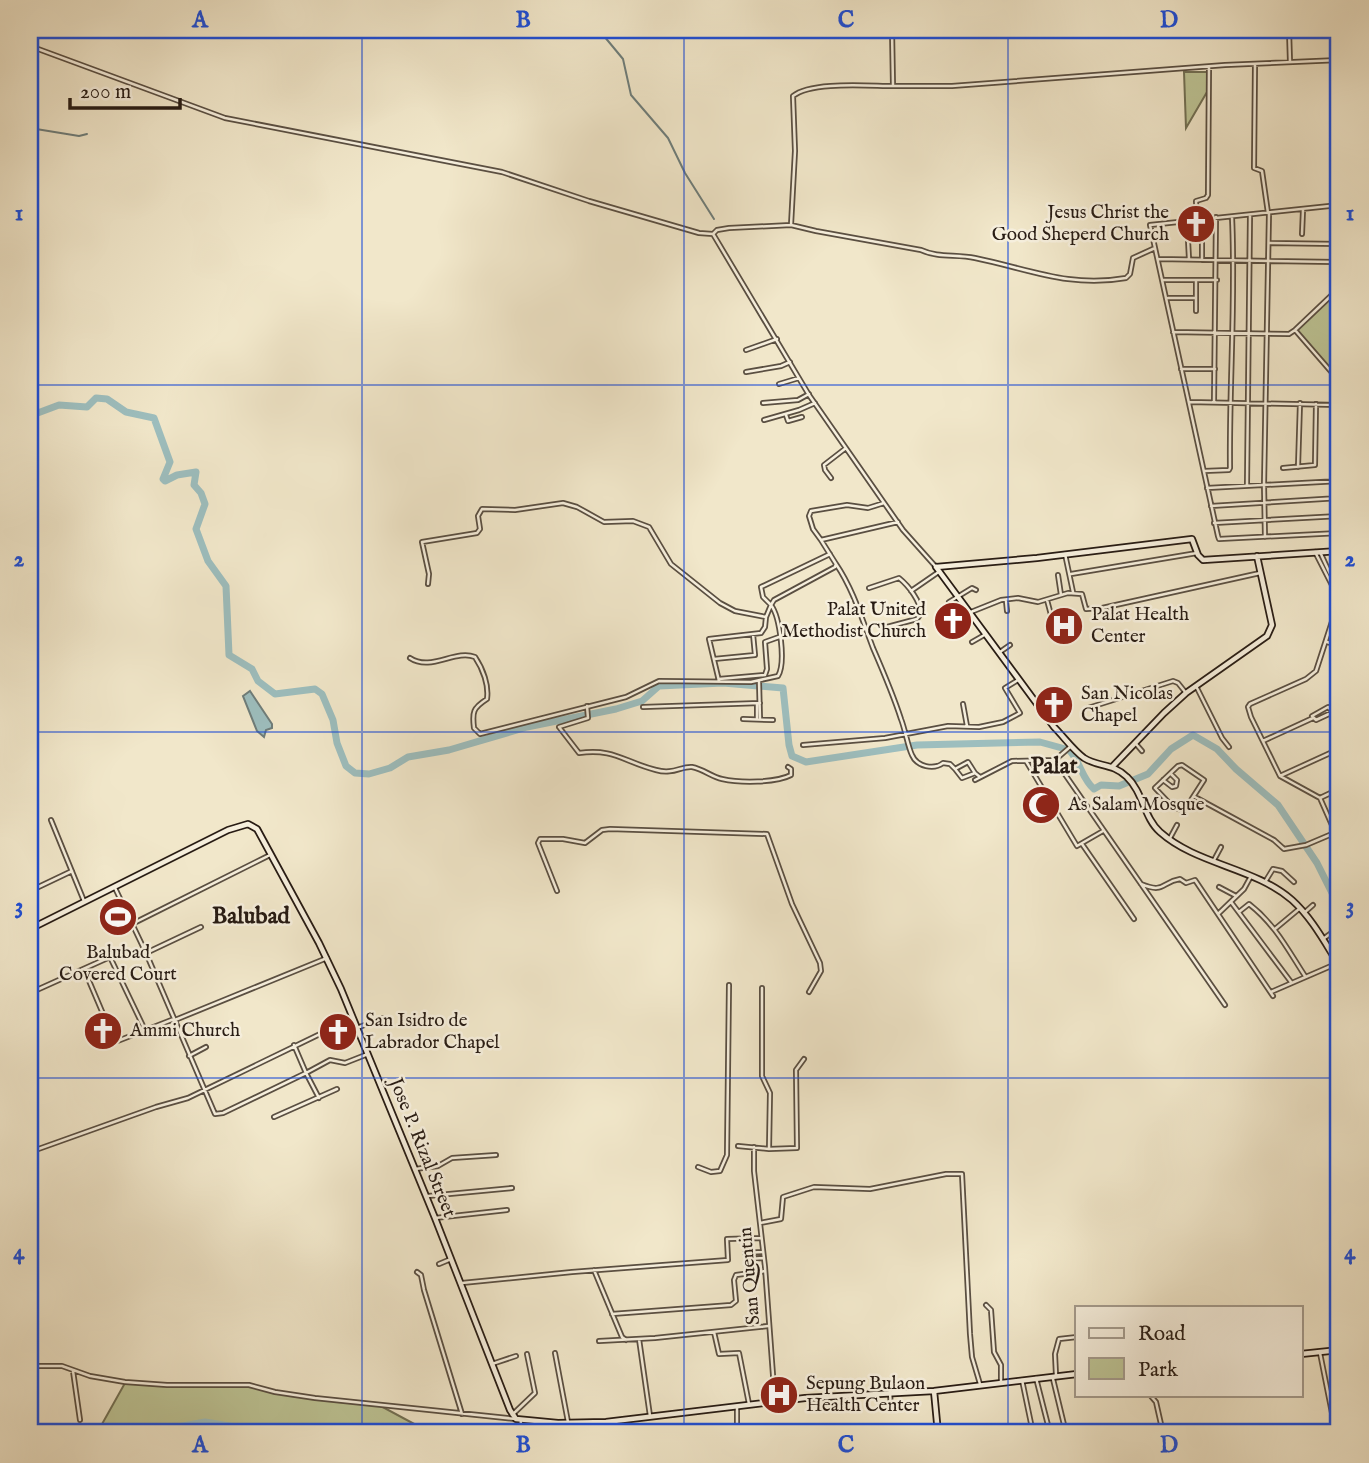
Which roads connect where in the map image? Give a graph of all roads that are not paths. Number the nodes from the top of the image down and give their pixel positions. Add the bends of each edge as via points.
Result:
1 (892, 30) edge
2 (1289, 30) edge
3 (30, 46) edge
4 (1339, 60) edge
5 (1290, 62) junction
6 (1255, 65) junction
7 (1209, 67) junction
8 (893, 86) junction
9 (1338, 206) edge
10 (1303, 210) junction
11 (1268, 213) junction
12 (1250, 215) junction
13 (1232, 216) junction
14 (1216, 218) junction
15 (1187, 220) junction
16 (1199, 220) junction
17 (791, 225) junction
18 (713, 234) junction
19 (1302, 234) dead end
20 (1269, 243) junction
21 (1338, 244) edge
22 (1155, 248) junction
23 (1158, 259) junction
24 (1189, 260) junction
25 (1202, 260) junction
26 (1217, 260) junction
27 (1234, 260) junction
28 (1269, 260) junction
29 (1251, 261) junction
30 (1339, 262) edge
31 (1162, 280) junction
32 (1196, 280) junction
33 (1217, 280) junction
34 (1335, 292) junction
35 (1339, 296) edge
36 (1166, 298) junction
37 (1196, 298) junction
38 (1196, 311) dead end
39 (1295, 330) junction
40 (1216, 331) junction
41 (1173, 332) junction
42 (1231, 332) junction
43 (1248, 333) junction
44 (1268, 333) junction
45 (777, 339) junction
46 (746, 349) dead end
47 (790, 362) junction
48 (1181, 369) junction
49 (1214, 369) junction
50 (1339, 370) edge
51 (746, 373) dead end
52 (1334, 375) junction
53 (799, 378) junction
54 (779, 384) dead end
55 (809, 394) junction
56 (1189, 402) junction
57 (1214, 402) junction
58 (1229, 402) junction
59 (763, 403) dead end
60 (815, 403) junction
61 (1247, 403) junction
62 (1266, 403) junction
63 (1300, 403) junction
64 (1316, 404) junction
65 (1337, 405) edge
66 (799, 411) junction
67 (786, 415) junction
68 (764, 421) dead end
69 (1339, 425) edge
70 (1334, 426) junction
71 (846, 448) junction
72 (1298, 467) junction
73 (1283, 468) dead end
74 (1204, 471) junction
75 (831, 478) dead end
76 (1332, 481) junction
77 (1339, 481) edge
78 (1247, 485) junction
79 (1264, 485) junction
80 (1207, 488) junction
81 (1333, 498) junction
82 (1339, 498) edge
83 (884, 503) junction
84 (1264, 503) junction
85 (1211, 506) junction
86 (1339, 516) edge
87 (1265, 521) junction
88 (898, 522) junction
89 (1214, 523) junction
90 (1339, 533) edge
91 (1265, 537) junction
92 (821, 540) junction
93 (1339, 551) edge
94 (1317, 552) junction
95 (1197, 553) junction
96 (830, 554) junction
97 (1065, 554) junction
98 (1257, 556) junction
99 (836, 564) junction
100 (938, 569) junction
101 (1260, 573) junction
102 (1071, 574) junction
103 (1058, 575) dead end
104 (428, 584) dead end
105 (869, 588) dead end
106 (976, 590) dead end
107 (911, 591) junction
108 (1073, 593) junction
109 (1338, 593) edge
110 (1061, 595) junction
111 (958, 596) junction
112 (1339, 599) edge
113 (1047, 600) junction
114 (1006, 601) junction
115 (949, 602) dead end
116 (771, 605) junction
117 (1337, 606) junction
118 (1007, 611) dead end
119 (971, 612) junction
120 (766, 617) junction
121 (1054, 626) dead end
122 (887, 627) dead end
123 (753, 634) junction
124 (986, 634) junction
125 (779, 637) junction
126 (972, 642) dead end
127 (1327, 642) junction
128 (1010, 645) dead end
129 (1339, 646) edge
130 (1000, 652) junction
131 (410, 658) dead end
132 (713, 659) junction
133 (1018, 679) junction
134 (719, 680) junction
135 (760, 683) junction
136 (1196, 686) junction
137 (1186, 693) junction
138 (758, 704) junction
139 (963, 704) dead end
140 (1339, 706) edge
141 (643, 707) dead end
142 (587, 708) junction
143 (1088, 708) dead end
144 (743, 719) dead end
145 (759, 719) junction
146 (773, 720) dead end
147 (967, 726) junction
148 (907, 734) junction
149 (1263, 741) junction
150 (1136, 744) junction
151 (803, 745) dead end
152 (1229, 747) dead end
153 (1068, 748) junction
154 (1339, 749) edge
155 (1142, 751) dead end
156 (1055, 760) junction
157 (1026, 761) junction
158 (788, 766) dead end
159 (1113, 766) junction
160 (955, 769) junction
161 (975, 773) junction
162 (1170, 773) junction
163 (1280, 776) junction
164 (980, 777) junction
165 (1163, 779) junction
166 (975, 780) dead end
167 (1339, 789) edge
168 (1195, 797) junction
169 (1320, 798) junction
170 (51, 820) dead end
171 (1177, 825) dead end
172 (1103, 830) junction
173 (1337, 832) edge
174 (1170, 838) junction
175 (1339, 841) edge
176 (1082, 844) junction
177 (1221, 847) dead end
178 (271, 854) junction
179 (1214, 860) junction
180 (72, 871) junction
181 (1251, 876) junction
182 (1265, 882) junction
183 (1294, 882) dead end
184 (1141, 884) junction
185 (114, 885) junction
186 (1219, 887) dead end
187 (30, 891) edge
188 (557, 891) dead end
189 (1236, 896) junction
190 (84, 902) junction
191 (1231, 902) junction
192 (1313, 905) dead end
193 (1300, 908) junction
194 (1240, 912) junction
195 (1304, 913) junction
196 (1218, 915) junction
197 (1134, 919) dead end
198 (132, 924) junction
199 (201, 927) dead end
200 (30, 929) edge
201 (1275, 929) junction
202 (1337, 929) dead end
203 (1323, 939) junction
204 (146, 953) junction
205 (327, 958) junction
206 (1339, 964) edge
207 (84, 970) junction
208 (1305, 976) junction
209 (1291, 982) junction
210 (729, 985) dead end
211 (761, 988) dead end
212 (809, 992) dead end
213 (1270, 992) junction
214 (30, 993) edge
215 (1273, 996) dead end
216 (1225, 1005) dead end
217 (353, 1018) junction
218 (382, 1018) dead end
219 (174, 1020) junction
220 (357, 1028) junction
221 (145, 1030) junction
222 (294, 1045) junction
223 (206, 1047) dead end
224 (368, 1054) junction
225 (189, 1056) junction
226 (804, 1059) dead end
227 (306, 1073) junction
228 (204, 1089) junction
229 (337, 1089) dead end
230 (319, 1098) junction
231 (274, 1117) dead end
232 (737, 1146) dead end
233 (754, 1147) junction
234 (769, 1149) junction
235 (30, 1152) edge
236 (496, 1155) dead end
237 (698, 1167) dead end
238 (414, 1169) junction
239 (512, 1188) dead end
240 (426, 1196) junction
241 (507, 1210) dead end
242 (435, 1218) junction
243 (760, 1223) junction
244 (761, 1238) junction
245 (762, 1252) junction
246 (746, 1253) dead end
247 (763, 1258) junction
248 (451, 1259) junction
249 (749, 1259) dead end
250 (439, 1264) dead end
251 (594, 1270) junction
252 (765, 1271) junction
253 (417, 1272) dead end
254 (461, 1283) junction
255 (986, 1305) dead end
256 (612, 1314) junction
257 (768, 1326) junction
258 (714, 1332) junction
259 (1075, 1338) edge
260 (639, 1339) junction
261 (626, 1340) junction
262 (598, 1341) dead end
263 (1339, 1351) edge
264 (555, 1353) dead end
265 (1320, 1353) junction
266 (527, 1354) dead end
267 (1302, 1354) edge
268 (516, 1356) dead end
269 (492, 1364) junction
270 (30, 1366) edge
271 (73, 1371) junction
272 (1075, 1374) edge
273 (1054, 1375) junction
274 (1037, 1378) junction
275 (1022, 1380) junction
276 (1001, 1382) junction
277 (980, 1385) junction
278 (934, 1391) junction
279 (890, 1392) junction
280 (1151, 1396) edge
281 (775, 1402) junction
282 (750, 1406) junction
283 (737, 1407) junction
284 (891, 1410) dead end
285 (462, 1414) junction
286 (650, 1417) junction
287 (517, 1418) junction
288 (80, 1420) dead end
289 (558, 1423) junction
290 (568, 1423) junction
291 (1032, 1428) junction
292 (938, 1431) edge
293 (520, 1433) edge
294 (558, 1433) edge
295 (737, 1433) edge
296 (902, 1433) edge
297 (1002, 1433) edge
298 (1033, 1433) edge
299 (1050, 1433) edge
300 (1066, 1433) edge
301 (1163, 1433) edge
302 (1336, 1433) edge

1 - 8 street
2 - 5 street
3 - 18 street via 225,118 502,172
4 - 5 street
5 - 6 street
6 - 7 street
6 - 11 street via 1254,168 1262,171
7 - 8 street via 952,86
7 - 16 street via 1208,195 1196,201
8 - 17 street via 819,88 793,96
9 - 10 street
9 - 21 street
10 - 11 street
10 - 19 street
11 - 12 street
11 - 20 street
12 - 13 street
12 - 29 street
13 - 14 street
13 - 27 street
14 - 16 street
14 - 26 street
15 - 16 street
15 - 22 street via 1150,225
15 - 24 street
16 - 25 street
17 - 18 street via 729,228
17 - 22 street via 1077,281 1126,278 1133,258
18 - 45 street
20 - 21 street
20 - 28 street
21 - 30 street
22 - 23 street
23 - 24 street
23 - 31 street
24 - 25 street
25 - 26 street
26 - 27 street
26 - 33 street
27 - 29 street
27 - 42 street
28 - 29 street
28 - 30 street
28 - 44 street
29 - 43 street
30 - 34 street
31 - 32 street
31 - 36 street
32 - 33 street
32 - 37 street
33 - 40 street
34 - 35 street
34 - 39 street
36 - 37 street
36 - 41 street
37 - 38 street
39 - 44 street
39 - 52 street
40 - 41 street
40 - 42 street
40 - 49 street
41 - 48 street
42 - 43 street
42 - 58 street
43 - 44 street
43 - 61 street
44 - 62 street
45 - 46 street
45 - 47 street
47 - 51 street
47 - 53 street
48 - 49 street
48 - 56 street
49 - 57 street
50 - 52 street
52 - 65 street
53 - 54 street
53 - 55 street
55 - 59 street via 798,400
55 - 60 street
56 - 57 street
56 - 74 street
57 - 58 street
58 - 61 street
58 - 74 street via 1230,469
60 - 66 street
60 - 71 street
61 - 62 street
61 - 78 street
62 - 63 street
62 - 79 street
63 - 64 street
63 - 72 street
64 - 65 street
64 - 72 street via 1315,465
65 - 70 street
66 - 67 street
66 - 67 street via 802,418 788,421
67 - 68 street
69 - 70 street
70 - 76 street
71 - 75 street via 824,465
71 - 83 street
72 - 73 street
74 - 80 street
76 - 77 street
76 - 79 street
76 - 81 street
78 - 79 street
78 - 80 street
79 - 84 street
80 - 85 street
81 - 82 street
81 - 84 street
83 - 88 street
83 - 92 street via 811,511 809,516
84 - 85 street
84 - 87 street
85 - 89 street
86 - 87 street
87 - 89 street
87 - 91 street
88 - 92 street
88 - 100 street
89 - 91 street via 1219,539
90 - 91 street
92 - 96 street
93 - 94 street
94 - 98 street
94 - 109 street
95 - 97 street via 1192,539
95 - 98 street via 1203,560
95 - 102 street
96 - 99 street
96 - 116 street via 761,587
97 - 100 street
97 - 102 street
98 - 101 street
99 - 116 street
99 - 148 street
100 - 107 street
100 - 111 street
101 - 108 street via 1102,608 1086,609 1082,594
101 - 136 street via 1271,631
102 - 108 street
103 - 110 street
104 - 120 street via 423,542 477,533 482,509 563,503 604,522 647,525 671,564 720,603
105 - 107 street via 899,579
106 - 111 street
107 - 122 street via 921,614
108 - 110 street
109 - 112 street
109 - 117 street
110 - 113 street
111 - 115 street
111 - 119 street
112 - 117 street
113 - 114 street
113 - 121 street
114 - 118 street
114 - 119 street
116 - 120 street
116 - 125 street via 778,616
117 - 127 street
119 - 124 street
120 - 123 street via 762,632
123 - 132 street via 755,655
123 - 132 street via 709,639
124 - 126 street
124 - 130 street
125 - 134 street via 765,642 765,675
125 - 135 street via 780,672
127 - 129 street
127 - 149 street via 1316,671 1250,704
128 - 130 street
130 - 133 street
131 - 142 street via 423,663 475,657 488,694 473,711 474,728 480,734
132 - 134 street
133 - 147 street via 1005,688 1019,715 991,725
133 - 153 street
134 - 135 street
134 - 142 street via 662,680
135 - 138 street
136 - 137 street
136 - 152 street
137 - 143 street via 1173,681
137 - 150 street
138 - 141 street
138 - 145 street
139 - 147 street
140 - 149 street via 1328,707
142 - 158 street via 587,719 559,727 579,753 607,752 659,771 691,767 724,779 777,779 790,776
144 - 145 street
145 - 146 street
147 - 148 street
148 - 151 street
148 - 160 street via 912,756 922,765 938,767 943,763
149 - 163 street
150 - 155 street
150 - 159 street
153 - 156 street
153 - 159 street
154 - 163 street
156 - 157 street
156 - 172 street
157 - 164 street via 1012,761
157 - 176 street via 1077,846
159 - 174 street via 1132,783 1154,825
160 - 161 street via 962,778
160 - 161 street via 968,762
161 - 164 street
162 - 165 street
162 - 165 street via 1177,780 1175,786
162 - 168 street via 1182,765 1202,778
163 - 169 street
164 - 166 street
165 - 168 street via 1155,788 1177,809 1187,810
167 - 169 street
168 - 173 street via 1284,849
169 - 173 street
170 - 180 street
171 - 174 street
172 - 176 street
172 - 184 street
173 - 175 street
174 - 179 street
176 - 197 street
177 - 179 street
178 - 185 street, Jose P. Rizal Street via 257,829 245,824
178 - 198 street
178 - 205 street, Jose P. Rizal Street
179 - 181 street
180 - 187 street
180 - 190 street
181 - 182 street
181 - 189 street
182 - 183 street via 1273,869
182 - 193 street
184 - 196 street via 1164,888 1173,880 1186,883 1194,879
184 - 216 street
185 - 190 street, Jose P. Rizal Street
185 - 198 street
186 - 189 street
188 - 212 street via 540,839 585,843 610,829 767,834 820,963 821,971
189 - 191 street
190 - 200 street, Jose P. Rizal Street
191 - 194 street
191 - 196 street
192 - 195 street
193 - 195 street
193 - 201 street
194 - 201 street via 1249,904
194 - 209 street
195 - 203 street
196 - 213 street
198 - 204 street
199 - 204 street
201 - 208 street
202 - 203 street
203 - 206 street
204 - 219 street
205 - 217 street, Jose P. Rizal Street
205 - 219 street
206 - 208 street
207 - 214 street
207 - 221 street via 110,957
207 - 221 street via 115,1042
208 - 209 street
209 - 213 street
210 - 237 street via 727,1155 720,1171
211 - 234 street via 762,1076 770,1093
213 - 215 street
217 - 220 street, Jose P. Rizal Street
217 - 222 street
218 - 220 street
219 - 221 street
219 - 225 street
220 - 224 street, Jose P. Rizal Street
222 - 227 street
222 - 228 street
223 - 225 street
224 - 227 street via 345,1063 331,1060
224 - 238 street, Jose P. Rizal Street
225 - 228 street
226 - 234 street via 796,1070 797,1146
227 - 228 street via 223,1114 215,1114
227 - 230 street
228 - 235 street
229 - 230 street
230 - 231 street
232 - 233 street
233 - 234 street
233 - 243 street, San Quentin
236 - 238 street via 452,1158 438,1166
238 - 240 street, Jose P. Rizal Street
239 - 240 street
240 - 242 street, Jose P. Rizal Street
241 - 242 street
242 - 248 street, Jose P. Rizal Street
243 - 244 street, San Quentin
243 - 277 street via 781,1219 783,1197 814,1187 870,1189 962,1174 970,1334
244 - 245 street, San Quentin
244 - 251 street via 727,1239 728,1260
245 - 246 street
245 - 247 street, San Quentin
247 - 249 street
247 - 252 street, San Quentin
248 - 250 street
248 - 254 street, Jose P. Rizal Street
251 - 254 street
251 - 256 street
252 - 256 street via 736,1275 736,1301 731,1305
252 - 257 street, San Quentin
253 - 285 street
254 - 269 street, Jose P. Rizal Street
255 - 276 street via 991,1310
256 - 261 street
257 - 258 street
257 - 281 street, San Quentin
258 - 260 street
258 - 282 street via 719,1354 739,1353
259 - 273 street via 1059,1339
260 - 261 street
260 - 286 street
261 - 262 street
263 - 265 street
264 - 290 street
265 - 267 street
265 - 302 street
266 - 287 street via 535,1393
268 - 269 street
269 - 287 street, Jose P. Rizal Street
270 - 271 street via 62,1366
271 - 285 street via 125,1382 249,1385 315,1398
271 - 288 street
272 - 273 street
273 - 274 street
273 - 300 street
274 - 275 street
274 - 299 street
275 - 276 street
275 - 291 street
276 - 277 street
277 - 278 street
278 - 279 street
278 - 292 street
279 - 281 street
279 - 284 street
280 - 301 street
281 - 282 street
282 - 283 street
283 - 286 street
283 - 295 street
285 - 287 street
286 - 290 street
287 - 289 street
287 - 293 street
289 - 290 street
289 - 294 street
291 - 297 street
291 - 298 street
292 - 296 street

